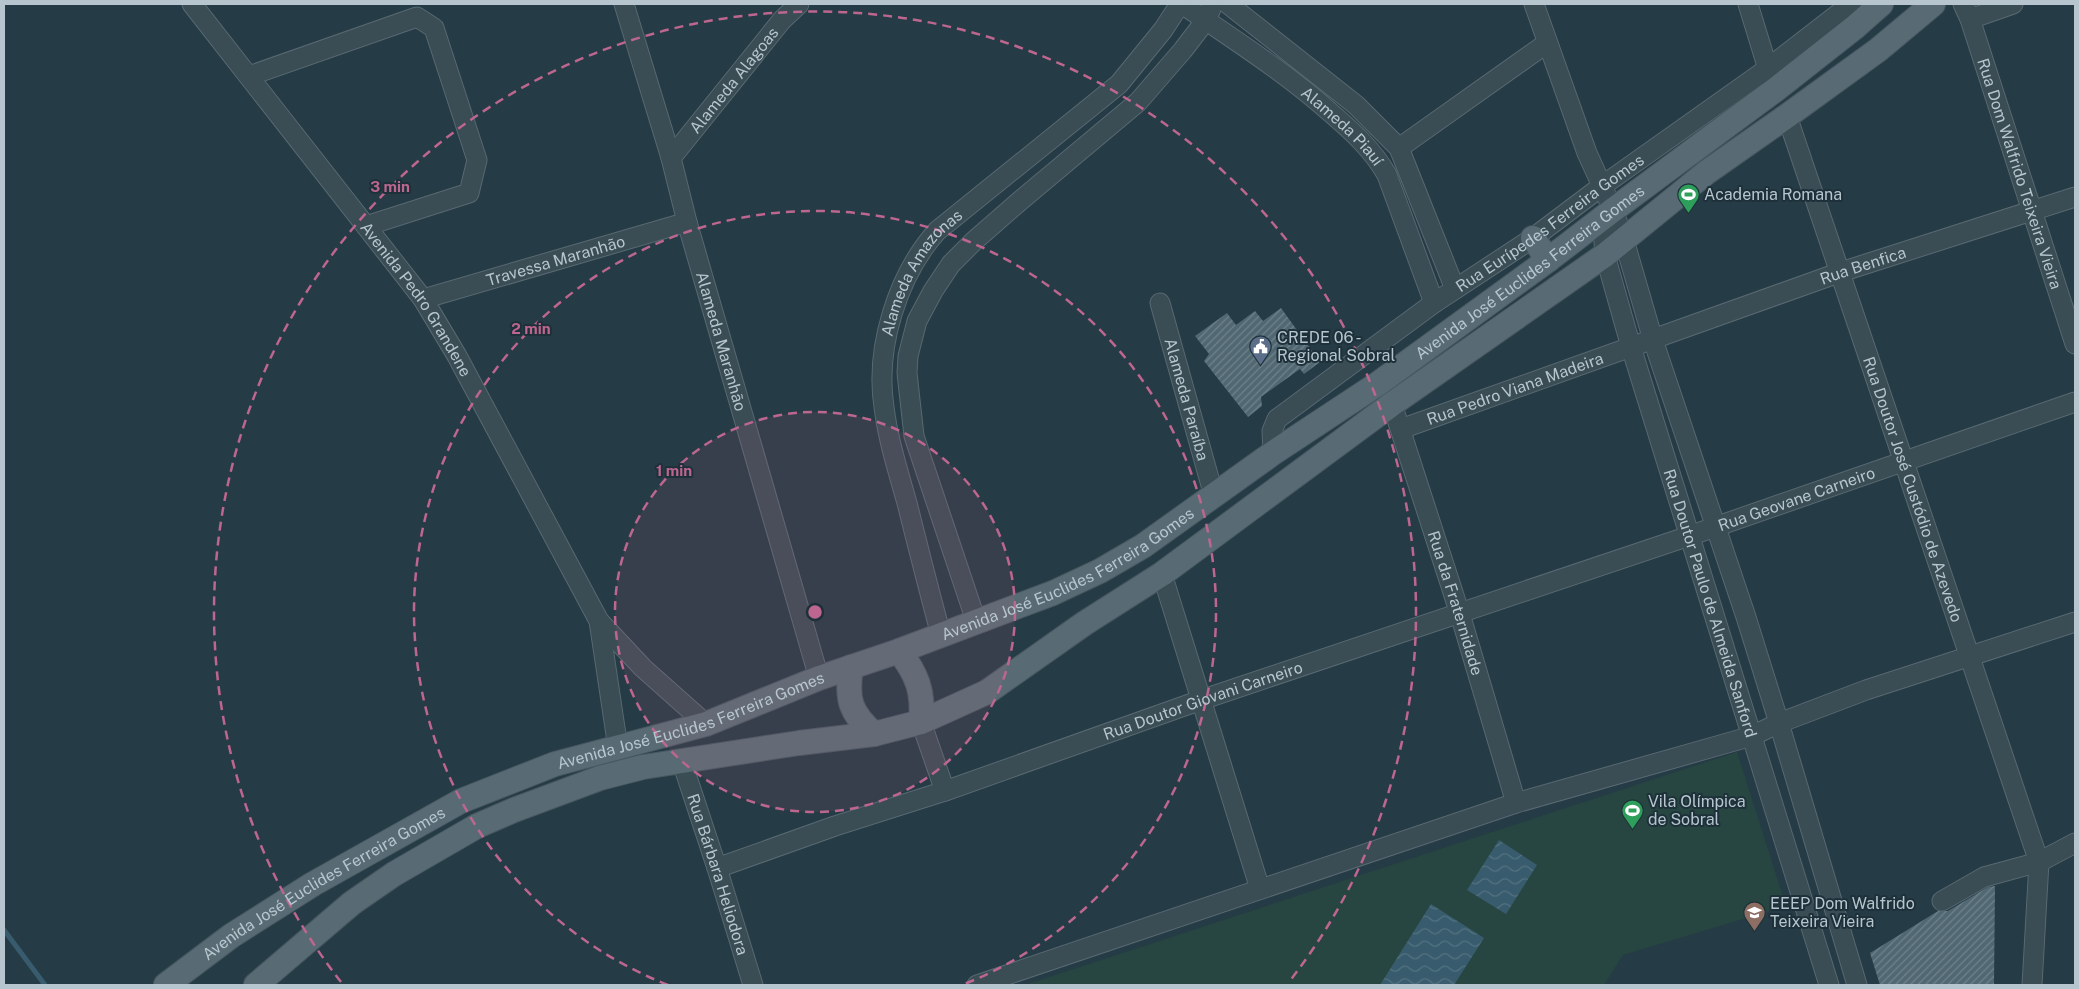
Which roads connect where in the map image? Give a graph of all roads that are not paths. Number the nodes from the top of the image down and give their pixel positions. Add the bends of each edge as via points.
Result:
1 (192, 4) edge
2 (625, 4) edge
3 (799, 4) edge
4 (1181, 4) edge
5 (1228, 4) edge
6 (1534, 4) edge
7 (1748, 4) edge
8 (1851, 4) edge
9 (1881, 4) edge
10 (1933, 4) edge
11 (2013, 4) edge
12 (1967, 11) edge
13 (1209, 12) edge
14 (1547, 44) junction
15 (249, 76) junction
16 (1771, 79) junction
17 (1787, 116) junction
18 (1399, 148) junction
19 (671, 158) junction
20 (1003, 177) junction
21 (1602, 186) junction
22 (2075, 197) edge
23 (1021, 200) junction
24 (2032, 212) junction
25 (1608, 214) junction
26 (687, 222) junction
27 (366, 226) junction
28 (1533, 238) junction
29 (1624, 240) junction
30 (1605, 255) junction
31 (1548, 260) junction
32 (1841, 272) junction
33 (1455, 289) junction
34 (423, 299) junction
35 (1160, 303) dead end
36 (1434, 303) junction
37 (889, 328) junction
38 (913, 337) junction
39 (1653, 340) junction
40 (2075, 344) edge
41 (1631, 347) junction
42 (2075, 402) edge
43 (1392, 404) junction
44 (883, 406) junction
45 (910, 412) junction
46 (1401, 429) junction
47 (1273, 453) junction
48 (1904, 462) junction
49 (1214, 496) junction
50 (1716, 527) junction
51 (1689, 536) junction
52 (1162, 574) junction
53 (1460, 614) junction
54 (599, 621) junction
55 (976, 621) junction
56 (2075, 622) edge
57 (941, 635) junction
58 (899, 651) junction
59 (1969, 658) junction
60 (851, 667) junction
61 (819, 678) junction
62 (1201, 700) junction
63 (921, 722) junction
64 (1779, 723) junction
65 (706, 724) junction
66 (874, 734) junction
67 (1752, 736) junction
68 (618, 748) junction
69 (682, 762) junction
70 (945, 791) junction
71 (1516, 803) junction
72 (2075, 843) edge
73 (2039, 862) junction
74 (717, 868) junction
75 (1260, 889) junction
76 (1942, 901) dead end
77 (166, 985) edge
78 (256, 985) edge
79 (753, 985) edge
80 (977, 985) edge
81 (1830, 985) edge
82 (1857, 985) edge
83 (2032, 985) edge

1 - 15 street, Avenida Pedro Grandene
2 - 19 street, Alameda Maranhão
3 - 19 street, Alameda Alagoas via 782,20
4 - 13 street, Alameda Piauí
4 - 20 street, Alameda Amazonas via 1119,84
5 - 18 street, Alameda Piauí via 1356,105
6 - 14 street
7 - 16 street
8 - 16 street, Rua Eurípedes Ferreira Gomes
9 - 16 main road, Avenida José Euclides Ferreira Gomes via 1855,27
10 - 17 main road, Avenida José Euclides Ferreira Gomes via 1878,50
11 - 12 street
12 - 24 street, Rua Dom Walfrido Teixeira Vieira
13 - 23 street, Alameda Amazonas via 1183,50 1138,102
13 - 36 street, Alameda Piauí via 1298,84 1379,161
14 - 18 street
14 - 21 street
15 - 27 street, Avenida Pedro Grandene
15 - 27 street via 418,17 434,28 477,160 469,193
16 - 21 street, Rua Eurípedes Ferreira Gomes
16 - 25 main road, Avenida José Euclides Ferreira Gomes
17 - 29 main road, Avenida José Euclides Ferreira Gomes via 1707,172
17 - 32 street, Rua Doutor José Custódio de Azevedo
18 - 33 street, Alameda Piauí
19 - 26 street, Alameda Maranhão
20 - 23 street
20 - 37 street, Alameda Amazonas via 949,220 924,246 904,279
21 - 25 street, Rua Doutor Paulo de Almeida Sanford
21 - 28 street, Rua Eurípedes Ferreira Gomes
22 - 24 street, Rua Benfica
23 - 38 street, Alameda Amazonas via 951,264 921,314
24 - 32 street, Rua Benfica
24 - 40 street, Rua Dom Walfrido Teixeira Vieira
25 - 29 street, Rua Doutor Paulo de Almeida Sanford
25 - 30 street, Rua Doutor Paulo de Almeida Sanford
25 - 31 main road, Avenida José Euclides Ferreira Gomes
26 - 34 street, Travessa Maranhão
26 - 61 street, Alameda Maranhão
27 - 34 street, Avenida Pedro Grandene
28 - 31 main road
28 - 33 street, Rua Eurípedes Ferreira Gomes
29 - 30 main road, Avenida José Euclides Ferreira Gomes
29 - 39 street, Rua Doutor Paulo de Almeida Sanford
30 - 41 street, Rua Doutor Paulo de Almeida Sanford
30 - 43 main road, Avenida José Euclides Ferreira Gomes
31 - 47 main road, Avenida José Euclides Ferreira Gomes via 1379,383
32 - 39 street, Rua Benfica
32 - 48 street, Rua Doutor José Custódio de Azevedo
33 - 36 street, Rua Eurípedes Ferreira Gomes
34 - 54 street, Avenida Pedro Grandene
35 - 49 street, Alameda Paraíba
36 - 47 street, Rua Eurípedes Ferreira Gomes via 1277,419 1272,431
37 - 38 street
37 - 44 street, Alameda Amazonas via 882,378
38 - 45 street, Alameda Amazonas via 907,373
39 - 41 street, Rua Benfica
39 - 50 street, Rua Doutor Paulo de Almeida Sanford
41 - 46 street, Rua Pedro Viana Madeira
41 - 51 street, Rua Doutor Paulo de Almeida Sanford
42 - 48 street, Rua Geovane Carneiro
43 - 46 street, Rua da Fraternidade
43 - 52 main road, Avenida José Euclides Ferreira Gomes
44 - 45 street
44 - 57 street, Alameda Amazonas
45 - 55 street, Alameda Amazonas via 914,436
46 - 53 street, Rua da Fraternidade
47 - 49 main road, Avenida José Euclides Ferreira Gomes
48 - 50 street, Rua Geovane Carneiro
48 - 59 street, Rua Doutor José Custódio de Azevedo
49 - 55 main road, Avenida José Euclides Ferreira Gomes via 1100,572
50 - 51 street, Rua Geovane Carneiro
50 - 64 street, Rua Doutor Paulo de Almeida Sanford
51 - 53 street, Rua Doutor Giovani Carneiro
51 - 67 street, Rua Doutor Paulo de Almeida Sanford
52 - 62 street
52 - 63 main road, Avenida José Euclides Ferreira Gomes via 987,692
53 - 62 street, Rua Doutor Giovani Carneiro
53 - 71 street, Rua da Fraternidade
54 - 65 street, Avenida Pedro Grandene via 643,668
54 - 68 street, Avenida Pedro Grandene
55 - 57 main road, Avenida José Euclides Ferreira Gomes
56 - 59 street
57 - 58 main road, Avenida José Euclides Ferreira Gomes
58 - 60 main road, Avenida José Euclides Ferreira Gomes
58 - 63 main road via 918,682
59 - 64 street via 1866,690
59 - 73 street, Rua Doutor José Custódio de Azevedo
60 - 61 main road, Avenida José Euclides Ferreira Gomes
60 - 66 main road via 851,707 860,722
61 - 65 main road, Avenida José Euclides Ferreira Gomes
62 - 70 street, Rua Doutor Giovani Carneiro
62 - 75 street
63 - 66 main road, Avenida José Euclides Ferreira Gomes
63 - 70 street
64 - 67 street
64 - 82 street, Rua Doutor Paulo de Almeida Sanford
65 - 68 main road, Avenida José Euclides Ferreira Gomes
66 - 69 main road, Avenida José Euclides Ferreira Gomes
67 - 71 street
67 - 81 street, Rua Doutor Paulo de Almeida Sanford
68 - 77 main road, Avenida José Euclides Ferreira Gomes via 555,764 461,802 280,904
69 - 74 street, Rua Bárbara Heliodora
69 - 78 main road, Avenida José Euclides Ferreira Gomes via 643,767 600,778 477,826 359,898
70 - 74 street, Rua Doutor Giovani Carneiro
71 - 75 street
72 - 73 street
73 - 76 street via 1984,877
73 - 83 street
74 - 79 street, Rua Bárbara Heliodora
75 - 80 street

